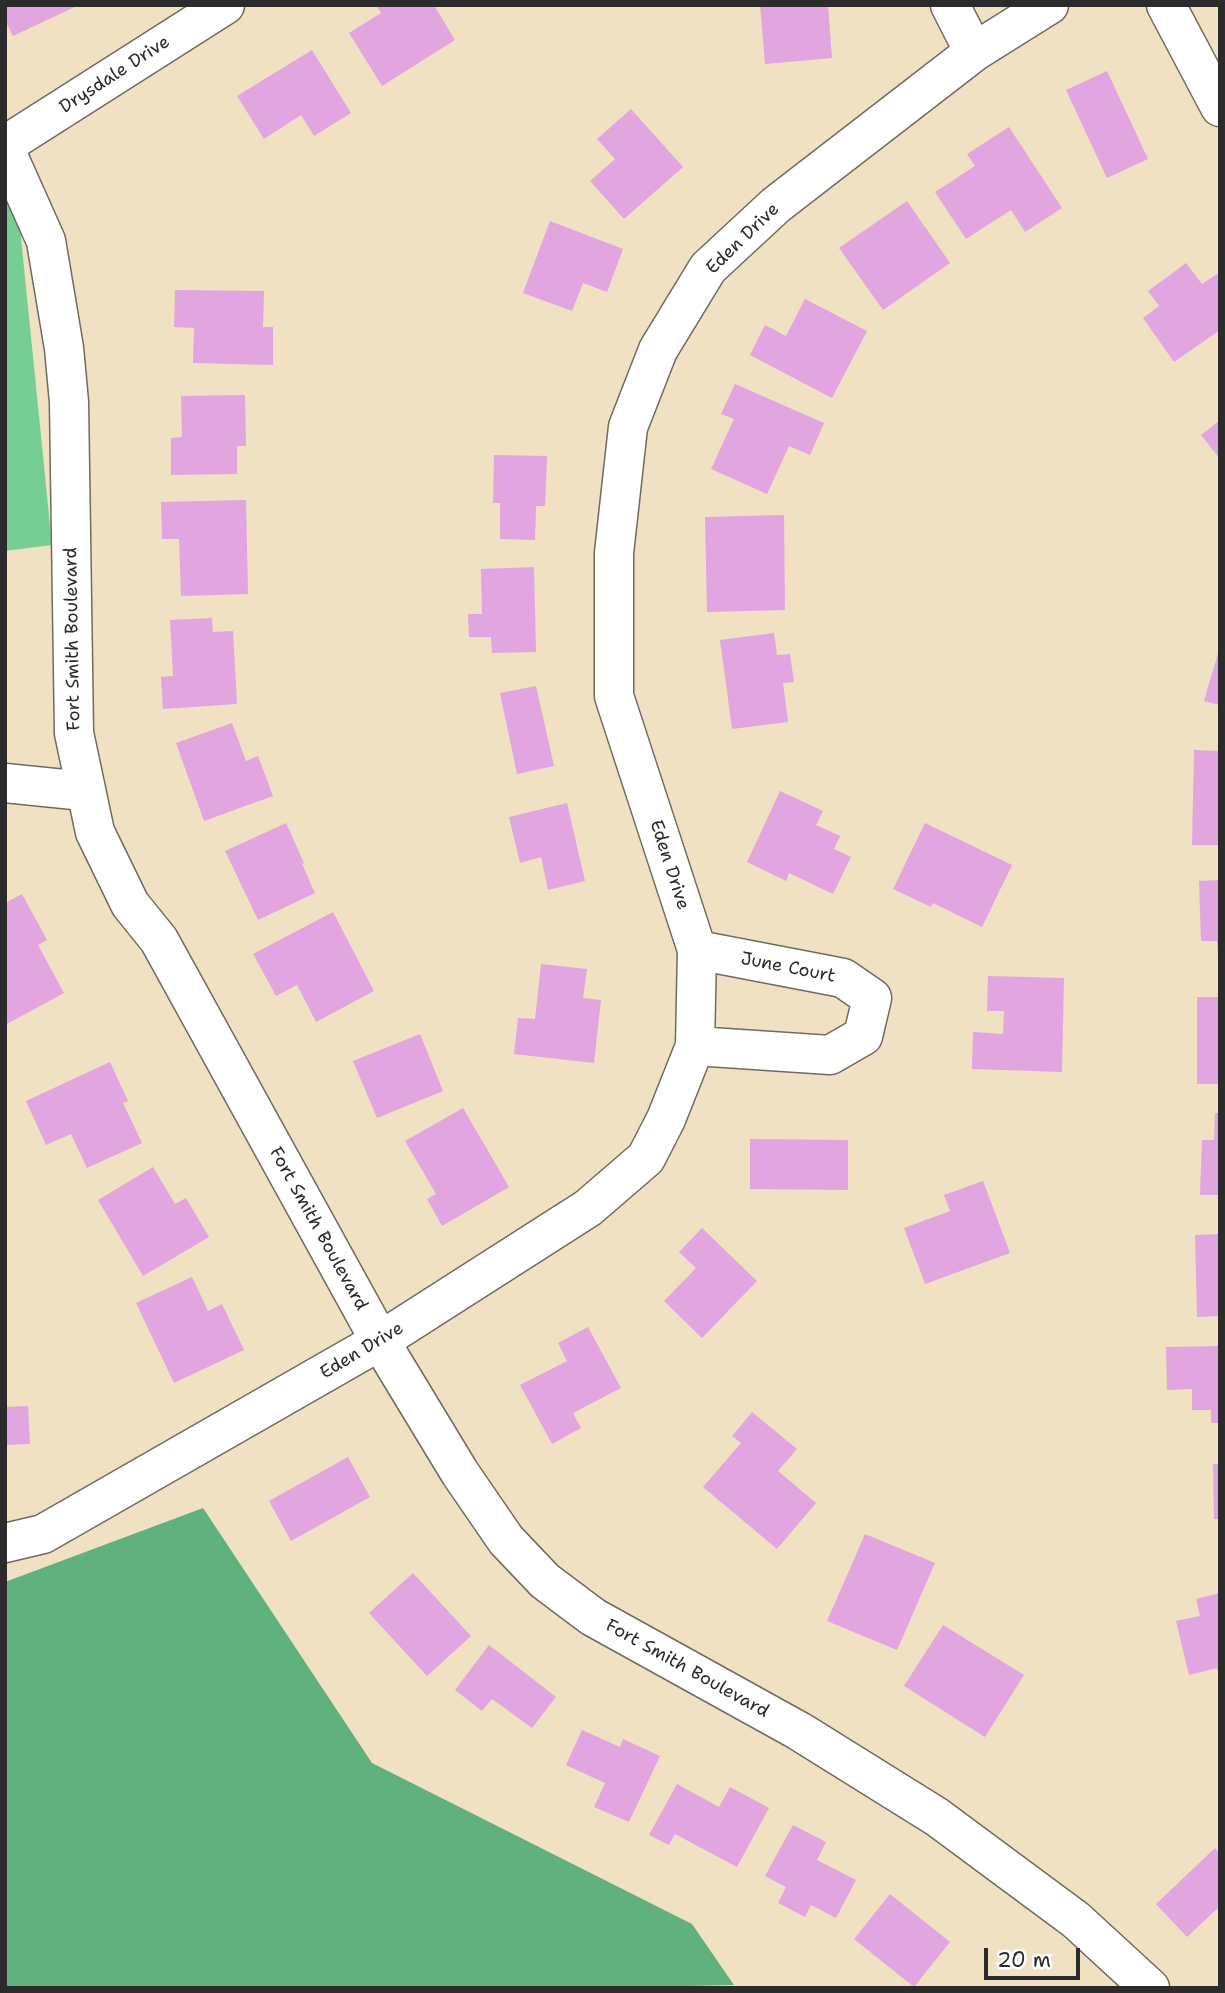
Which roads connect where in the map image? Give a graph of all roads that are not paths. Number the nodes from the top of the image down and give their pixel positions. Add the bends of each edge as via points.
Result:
1 (225, 5) edge
2 (950, 5) edge
3 (1049, 5) edge
4 (1167, 5) edge
5 (974, 52) junction
6 (1220, 107) edge
7 (5, 147) edge
8 (5, 783) edge
9 (84, 791) junction
10 (697, 950) junction
11 (695, 1046) junction
12 (380, 1342) junction
13 (5, 1543) edge
14 (1144, 1986) edge

1 - 7 street, Drysdale Drive
2 - 5 street
3 - 5 street, Eden Drive
4 - 6 street
5 - 10 street, Eden Drive via 776,205 708,268 658,350 628,427 614,552 614,696
7 - 9 street, Fort Smith Boulevard via 46,241 64,348 69,402 74,733
8 - 9 street
9 - 12 street, Fort Smith Boulevard via 95,832 130,904 159,940
10 - 11 street, Eden Drive
10 - 11 street, June Court via 843,978 872,998 863,1036 830,1055
11 - 12 street, Eden Drive via 646,1158 587,1208
12 - 13 street, Eden Drive via 43,1534
12 - 14 street, Fort Smith Boulevard via 482,1507 545,1581 593,1617 799,1731 937,1817 1076,1920

